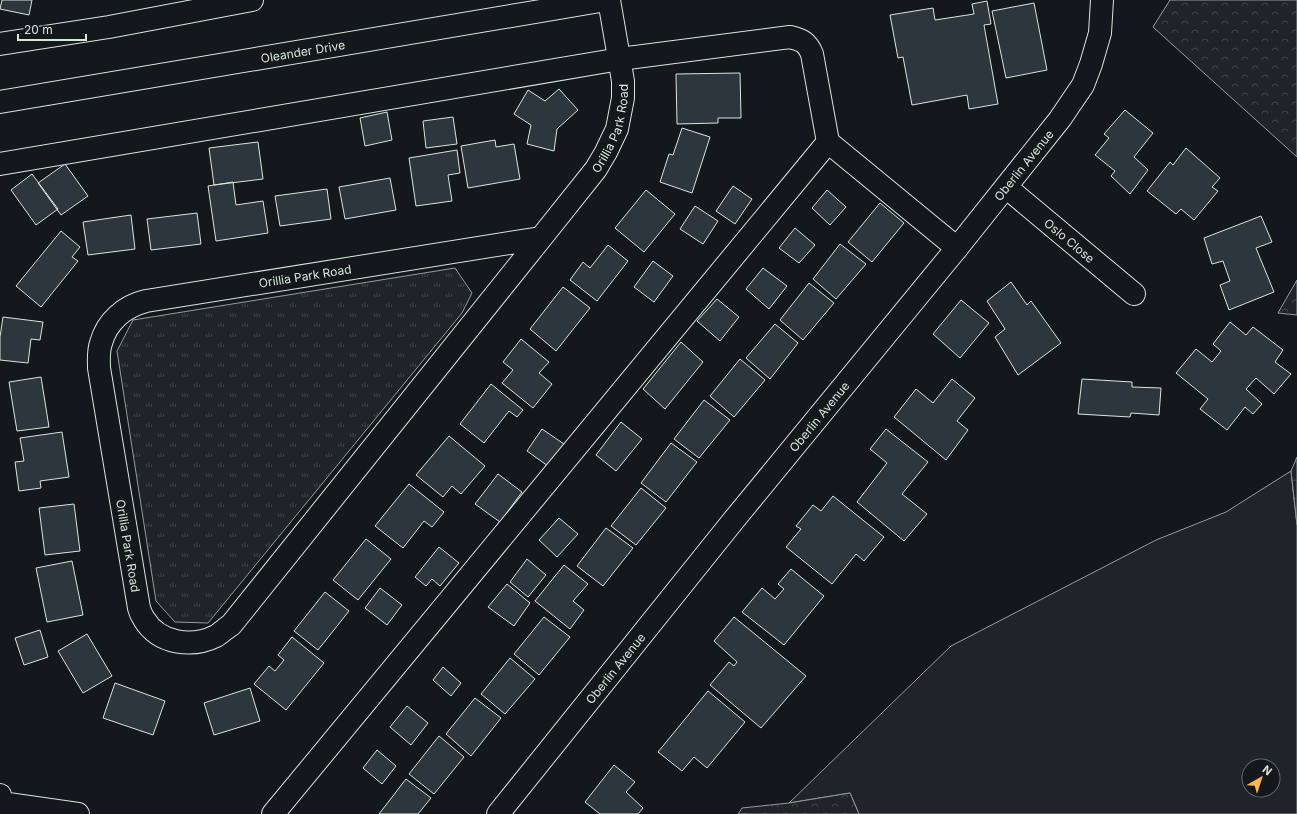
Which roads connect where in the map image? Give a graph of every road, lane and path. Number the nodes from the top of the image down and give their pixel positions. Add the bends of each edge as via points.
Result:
1 (252, 0) edge
2 (606, 0) edge
3 (609, 0) edge
4 (1102, 0) edge
5 (0, 44) edge
6 (620, 59) junction
7 (0, 102) edge
8 (828, 142) junction
9 (0, 164) edge
10 (1006, 188) junction
11 (541, 238) junction
12 (957, 248) junction
13 (1134, 294) dead end
14 (0, 795) edge
15 (78, 814) edge
16 (273, 814) edge
17 (498, 814) edge

1 - 5 street
2 - 7 street, Oleander Drive
3 - 6 street, Orillia Park Road
4 - 10 street, Oberlin Avenue via 1100,33 1083,85
6 - 8 street via 790,37 801,39 812,54
6 - 9 street
6 - 11 street, Orillia Park Road via 623,98 613,140 596,169
8 - 12 street
8 - 16 street
10 - 12 street, Oberlin Avenue
10 - 13 street, Oslo Close
11 - 11 street, Orillia Park Road via 146,301 119,314 111,322 101,343 99,368 139,608 144,620 166,639 184,643 200,642 231,625
12 - 17 street, Oberlin Avenue
14 - 15 street via 1,803

